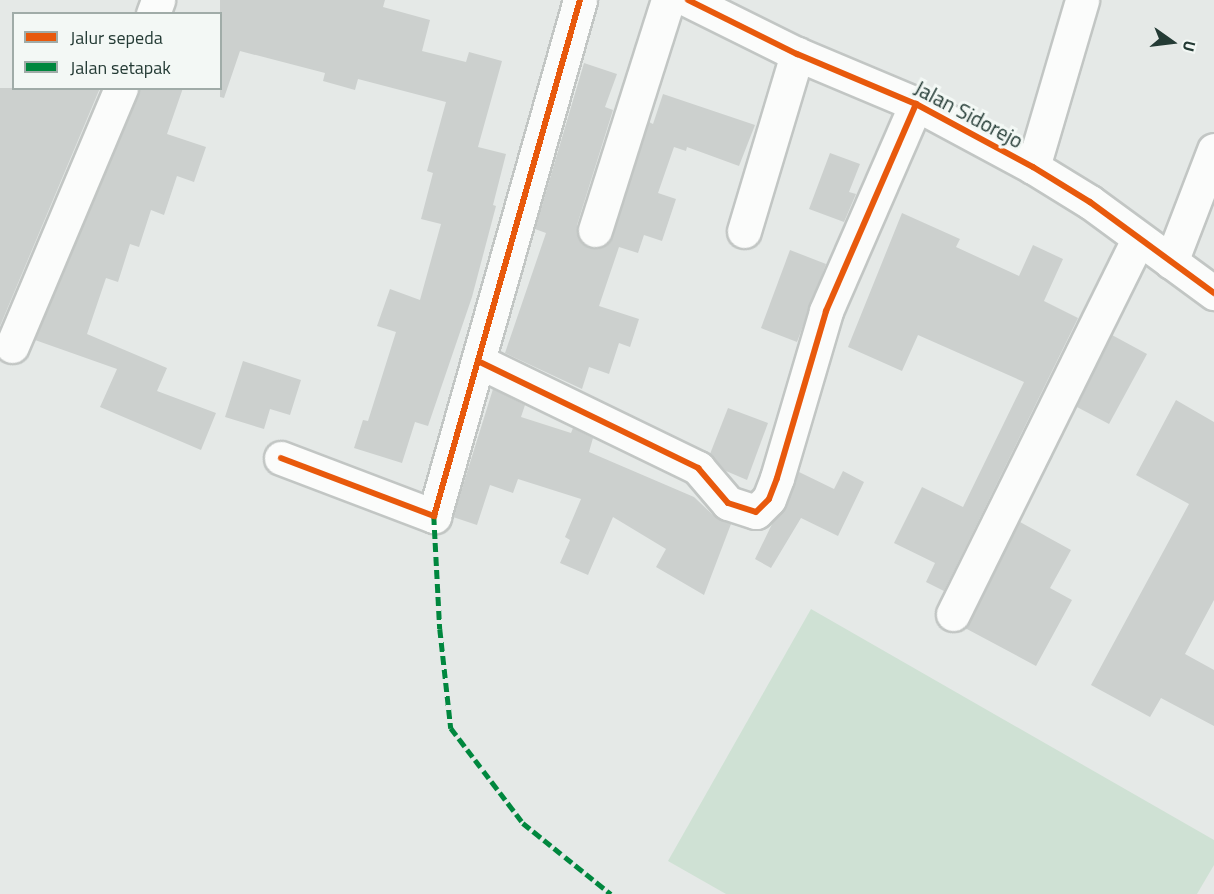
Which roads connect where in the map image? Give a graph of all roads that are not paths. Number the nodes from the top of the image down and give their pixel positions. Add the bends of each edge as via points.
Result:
1 (580, 0) edge
2 (668, 0) edge
3 (688, 0) edge
4 (1082, 0) edge
5 (797, 54) junction
6 (120, 90) edge
7 (916, 104) junction
8 (1214, 150) edge
9 (1033, 167) junction
10 (595, 230) dead end
11 (744, 231) dead end
12 (1138, 240) junction
13 (1171, 262) junction
14 (1214, 293) edge
15 (12, 346) dead end
16 (478, 361) junction
17 (281, 458) dead end
18 (953, 614) dead end

1 - 16 street
2 - 10 street
3 - 5 street, Jalan Sidorejo
4 - 9 street
5 - 7 street, Jalan Sidorejo
5 - 11 street
6 - 15 street
7 - 9 street, Jalan Sidorejo
7 - 16 street via 826,311 777,478 769,499 756,512 728,504 698,468
8 - 13 street
9 - 12 street, Jalan Sidorejo via 1090,202
12 - 13 street, Jalan Sidorejo
12 - 18 street
13 - 14 street, Jalan Sidorejo
16 - 17 street via 434,516

